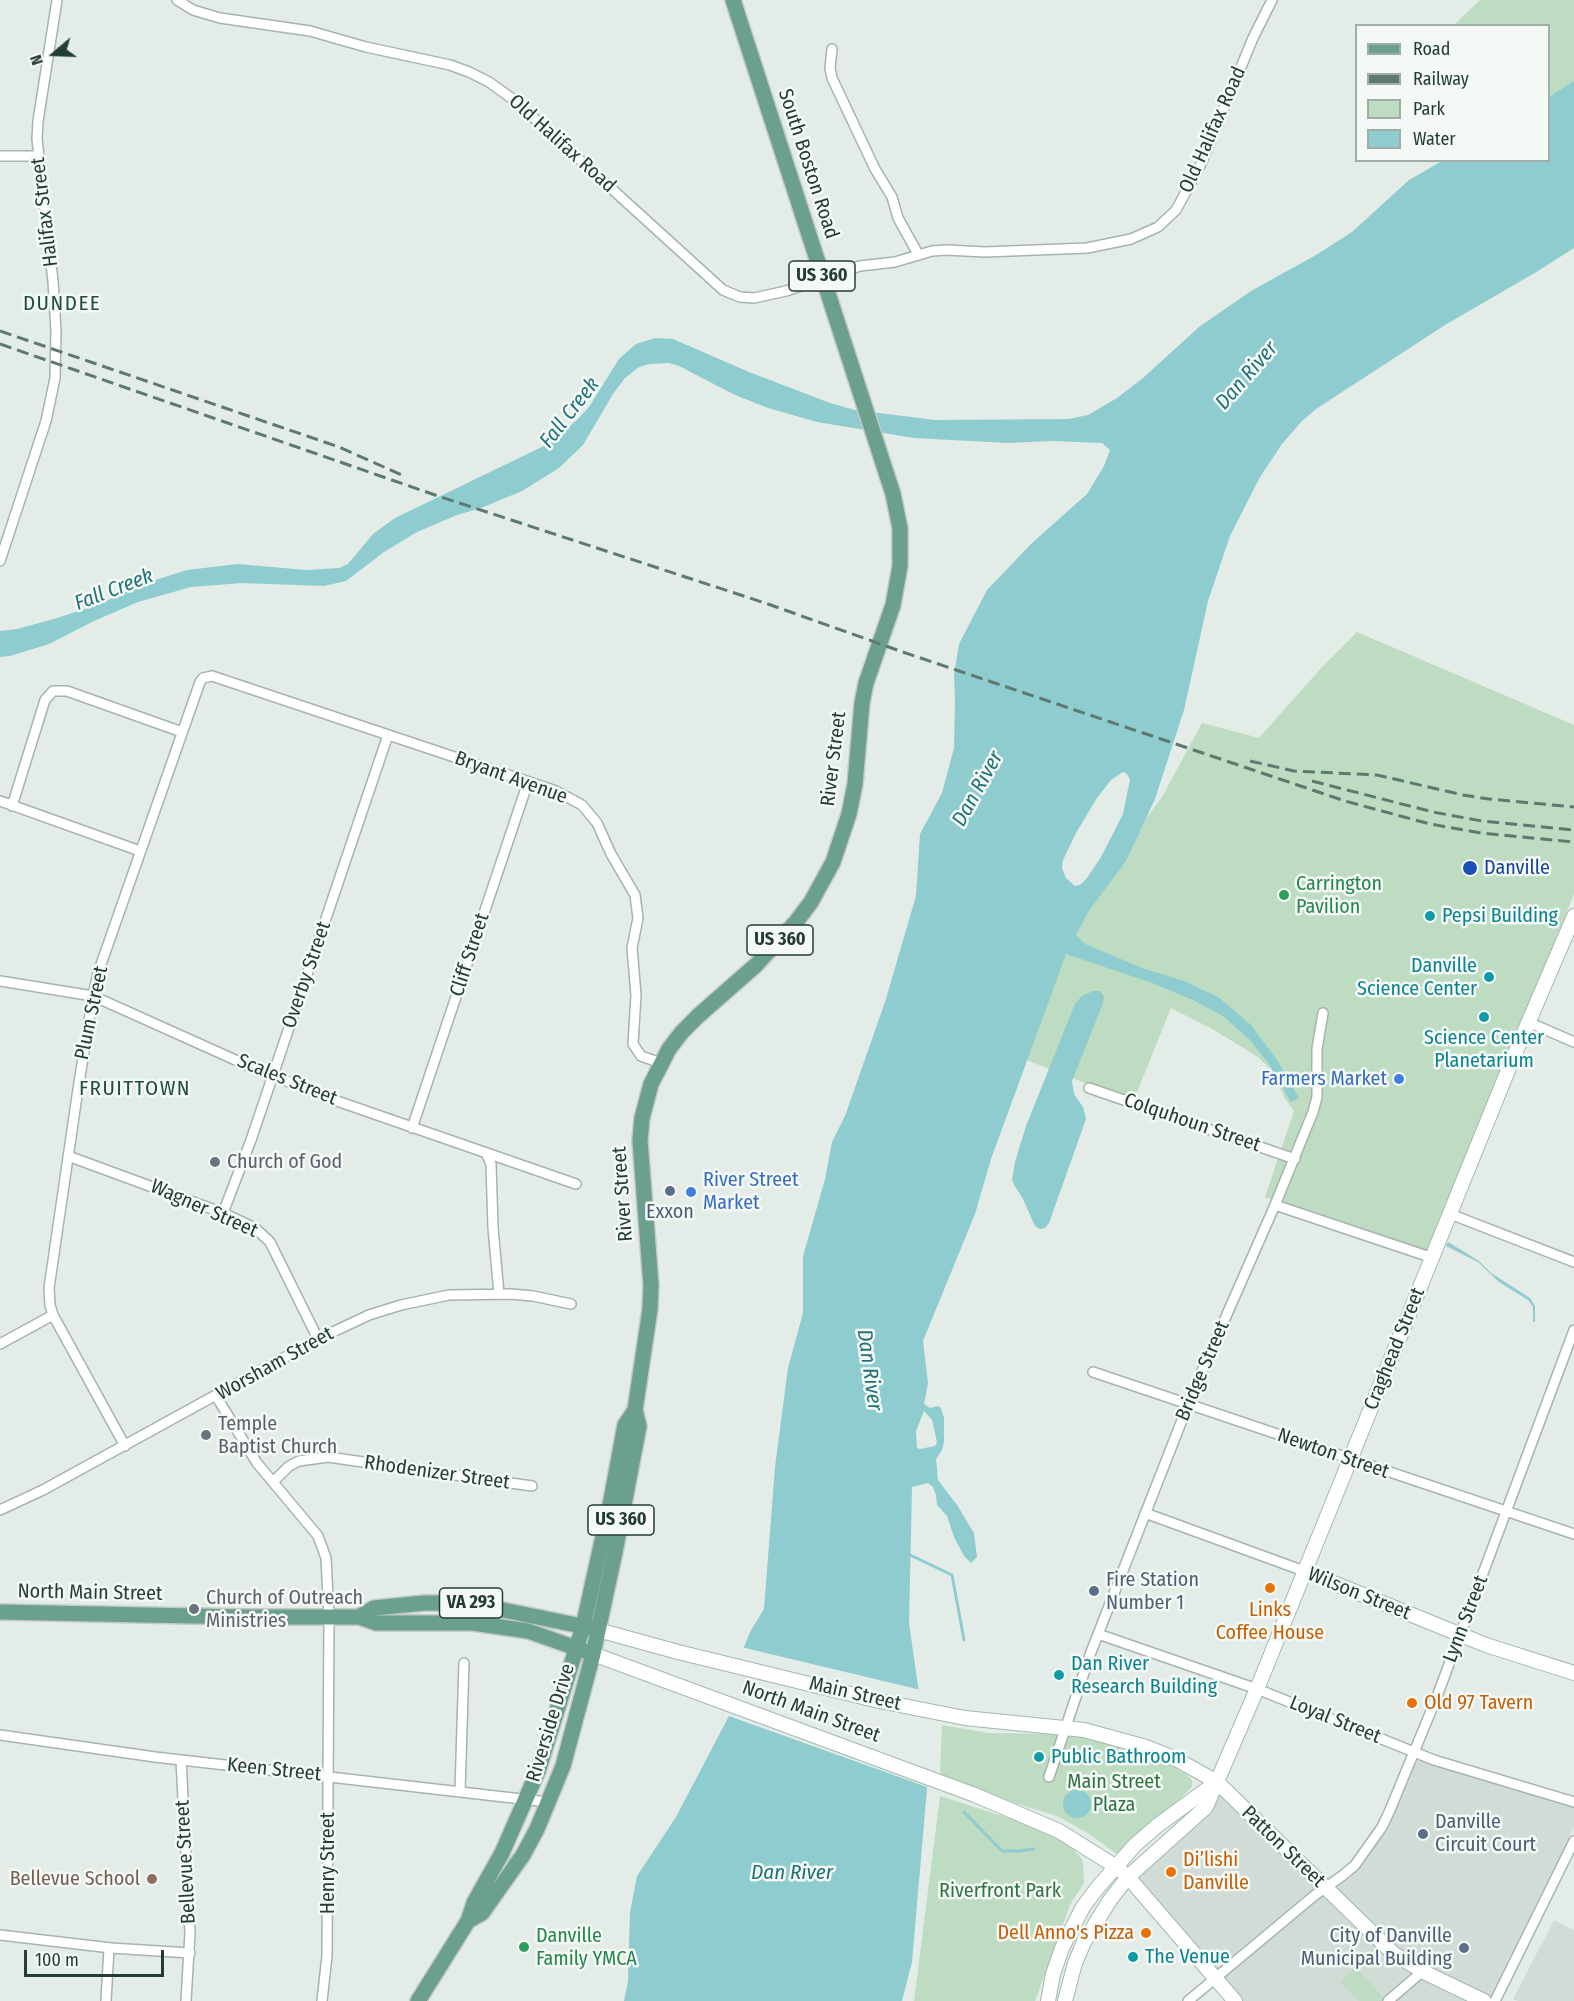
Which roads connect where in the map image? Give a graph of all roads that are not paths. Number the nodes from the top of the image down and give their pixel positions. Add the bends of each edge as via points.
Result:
1 (57, 0) edge
2 (177, 0) edge
3 (733, 0) edge
4 (1272, 0) edge
5 (832, 49) dead end
6 (0, 156) edge
7 (38, 156) junction
8 (918, 254) junction
9 (823, 279) junction
10 (878, 444) joint
11 (0, 561) edge
12 (231, 682) joint
13 (182, 732) junction
14 (388, 735) junction
15 (528, 782) junction
16 (0, 801) edge
17 (12, 806) junction
18 (140, 851) junction
19 (1574, 916) edge
20 (0, 981) edge
21 (93, 996) junction
22 (1323, 1012) dead end
23 (1528, 1022) junction
24 (1574, 1042) edge
25 (661, 1063) junction
26 (273, 1075) junction
27 (1089, 1088) dead end
28 (412, 1128) junction
29 (486, 1153) junction
30 (68, 1156) junction
31 (1295, 1159) junction
32 (576, 1184) dead end
33 (1275, 1205) junction
34 (223, 1213) junction
35 (1450, 1214) junction
36 (1432, 1258) junction
37 (1574, 1262) edge
38 (499, 1294) junction
39 (571, 1304) dead end
40 (53, 1315) junction
41 (1574, 1330) edge
42 (318, 1339) junction
43 (0, 1344) edge
44 (1093, 1372) dead end
45 (216, 1396) junction
46 (1188, 1404) junction
47 (634, 1410) junction
48 (125, 1446) junction
49 (1350, 1460) junction
50 (274, 1481) junction
51 (532, 1486) dead end
52 (0, 1510) edge
53 (1506, 1512) junction
54 (1145, 1513) junction
55 (1574, 1534) edge
56 (1304, 1571) junction
57 (0, 1612) edge
58 (328, 1617) junction
59 (359, 1617) junction
60 (583, 1627) junction
61 (598, 1630) junction
62 (1098, 1634) junction
63 (1460, 1634) junction
64 (577, 1648) junction
65 (593, 1654) junction
66 (464, 1663) dead end
67 (1574, 1673) edge
68 (1257, 1689) junction
69 (1065, 1728) junction
70 (0, 1735) edge
71 (1413, 1753) junction
72 (181, 1760) junction
73 (328, 1776) junction
74 (1049, 1778) dead end
75 (1217, 1782) junction
76 (460, 1791) junction
77 (526, 1799) junction
78 (548, 1802) junction
79 (1574, 1802) edge
80 (1574, 1841) edge
81 (1115, 1866) junction
82 (1128, 1878) junction
83 (1326, 1888) junction
84 (468, 1922) junction
85 (0, 1935) edge
86 (109, 1948) junction
87 (190, 1953) junction
88 (1423, 1971) junction
89 (1215, 1978) junction
90 (106, 2001) edge
91 (186, 2001) edge
92 (321, 2001) edge
93 (418, 2001) edge
94 (1048, 2001) edge
95 (1065, 2001) edge
96 (1188, 2001) edge
97 (1234, 2001) edge
98 (1388, 2001) edge
99 (1484, 2001) edge
100 (1495, 2001) edge

1 - 7 street, Halifax Street via 38,120
2 - 9 street, Old Halifax Road via 212,16 291,27 450,65 489,82 514,100 731,295 769,296
3 - 9 main road, South Boston Road / US 360
4 - 8 street, Old Halifax Road via 1200,166 1176,210 1158,227 1131,239 1087,248 985,252 946,249
5 - 8 street via 832,78
6 - 7 street
7 - 11 street, Halifax Street via 53,281 54,378 46,421
8 - 9 street, Old Halifax Road via 895,262 860,266
9 - 10 main road, South Boston Road / US 360
10 - 25 main road, River Street / US 360 via 898,512 900,566 893,605 866,683 855,784 841,841 824,880 796,922 756,965 682,1032
12 - 13 street, Plum Street via 212,676 203,678
12 - 14 street, Bryant Avenue
13 - 17 street via 59,690 48,694
13 - 18 street, Plum Street
14 - 15 street, Bryant Avenue
14 - 26 street, Overby Street
15 - 25 street, Bryant Avenue via 582,805 597,823 631,885 638,918 632,948 636,995 633,1044 641,1056
15 - 28 street, Cliff Street
16 - 17 street
17 - 18 street
18 - 21 street, Plum Street
19 - 23 main road, Craghead Street
20 - 21 street, Scales Street
21 - 26 street, Scales Street
21 - 30 street, Plum Street
22 - 31 street, Bridge Street via 1317,1049 1317,1097
23 - 24 street
23 - 35 main road, Craghead Street
25 - 47 main road, River Street / US 360 via 646,1099 640,1141 651,1309
26 - 28 street, Scales Street
26 - 34 street, Overby Street
27 - 31 street, Colquhoun Street
28 - 29 street, Scales Street
29 - 32 street, Scales Street
29 - 38 street via 491,1164
30 - 34 street, Wagner Street
30 - 40 street, Plum Street via 49,1288
31 - 33 street, Bridge Street
33 - 36 street
33 - 46 street, Bridge Street
34 - 42 street, Wagner Street via 255,1228 270,1242
35 - 36 main road, Craghead Street
35 - 37 street
36 - 49 main road, Craghead Street
38 - 39 street, Worsham Street
38 - 42 street, Worsham Street via 449,1295 401,1305
40 - 43 street
40 - 48 street, Plum Street
41 - 53 street, Lynn Street
42 - 45 street, Worsham Street
44 - 46 street, Newton Street
45 - 48 street, Worsham Street
45 - 50 street via 246,1447
46 - 49 street, Newton Street
46 - 54 street, Bridge Street
47 - 60 main road, River Street / US 360 via 625,1425
47 - 61 main road, River Street / US 360 via 639,1426
48 - 52 street, Worsham Street
49 - 53 street, Newton Street
49 - 56 main road, Craghead Street
50 - 51 street, Rhodenizer Street via 299,1461 328,1457
50 - 58 street, Henry Street via 322,1544 328,1575
53 - 55 street, Newton Street
53 - 63 street, Lynn Street
54 - 56 street, Wilson Street
54 - 62 street, Bridge Street
56 - 63 main road, Wilson Street
56 - 68 main road, Craghead Street
57 - 58 main road, North Main Street / VA 293
58 - 59 main road, North Main Street / VA 293
58 - 73 street, Henry Street
59 - 60 main road, North Main Street / VA 293 via 374,1608 469,1603
59 - 64 main road, North Main Street / VA 293 via 376,1623 502,1626
60 - 61 main road, North Main Street / VA 293
60 - 64 main road, River Street / US 360
61 - 65 main road, River Street / US 360
61 - 69 main road, Main Street / VA 293 via 848,1694 964,1718
62 - 68 street, Loyal Street
62 - 69 street, Bridge Street
63 - 67 main road, Wilson Street
63 - 71 street, Lynn Street
64 - 65 main road, North Main Street / VA 293
64 - 77 main road, Riverside Drive
65 - 78 main road, Riverside Drive via 563,1766
65 - 81 main road, North Main Street / VA 293 via 975,1795 1059,1831
66 - 76 street
68 - 71 street, Loyal Street
68 - 75 main road, Craghead Street
69 - 74 street, Bridge Street
69 - 75 main road, Patton Street / VA 293 via 1146,1747
70 - 72 street, Keen Street
71 - 79 street, Loyal Street
71 - 83 street, Lynn Street via 1390,1810 1369,1846 1355,1865
72 - 73 street, Keen Street
72 - 87 street, Bellevue Street
73 - 76 street, Keen Street
73 - 92 street, Henry Street via 327,1956
75 - 81 main road via 1162,1821
75 - 82 main road, Craghead Street via 1206,1807
75 - 83 main road, Patton Street / VA 293
76 - 77 street, Keen Street
77 - 78 street, Keen Street
77 - 84 main road, Riverside Drive
78 - 84 main road, Riverside Drive via 523,1856 482,1913
80 - 100 street
81 - 82 main road, VA 293
81 - 94 main road via 1071,1928 1053,1974
82 - 89 main road, VA 293
82 - 95 main road, Craghead Street via 1084,1942
83 - 88 main road, Patton Street / VA 293 via 1394,1954
83 - 89 street, Lynn Street
84 - 93 main road, Riverside Drive
85 - 86 street
86 - 87 street
86 - 90 street
87 - 91 street, Bellevue Street
88 - 98 street
88 - 99 main road, Patton Street / VA 293
89 - 96 street, Lynn Street
89 - 97 main road, VA 293

